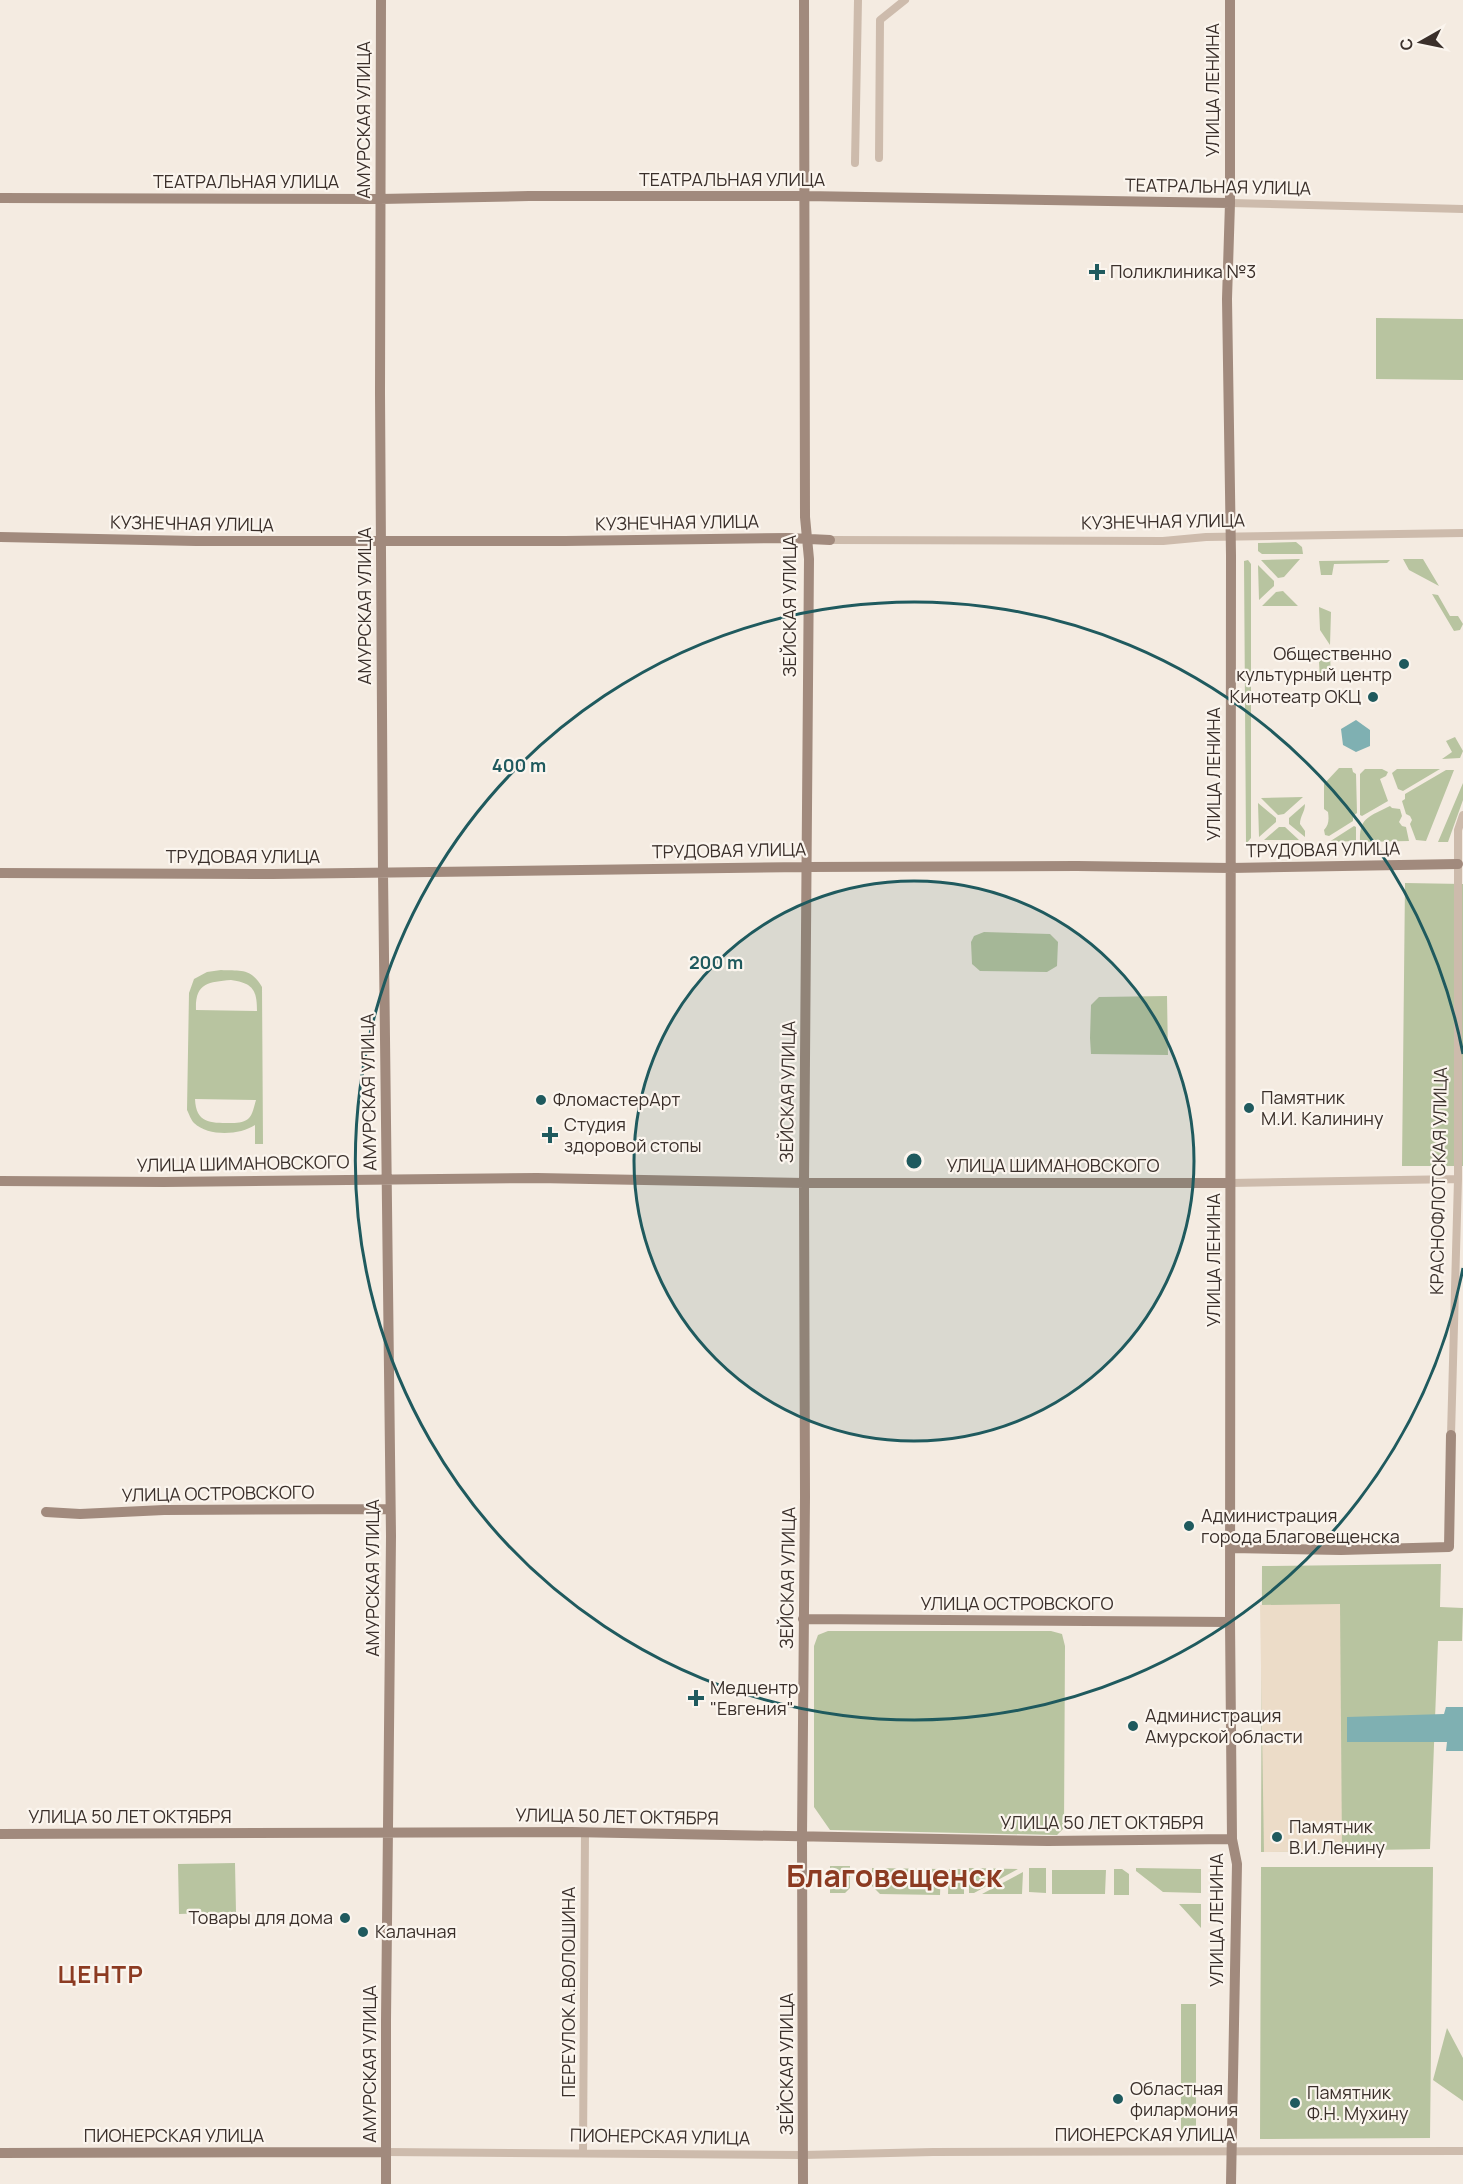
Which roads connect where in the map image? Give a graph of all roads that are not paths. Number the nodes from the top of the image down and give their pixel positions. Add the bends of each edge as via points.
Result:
1 (381, 0) edge
2 (804, 0) edge
3 (858, 0) edge
4 (905, 0) edge
5 (1230, 0) edge
6 (879, 158) dead end
7 (855, 163) dead end
8 (805, 196) junction
9 (0, 198) edge
10 (380, 199) junction
11 (1230, 203) junction
12 (1463, 209) edge
13 (1463, 533) edge
14 (0, 537) edge
15 (1231, 538) junction
16 (808, 540) junction
17 (830, 540) joint
18 (381, 541) junction
19 (1463, 815) edge
20 (1458, 864) junction
21 (807, 867) junction
22 (1231, 868) junction
23 (0, 873) edge
24 (383, 873) junction
25 (387, 1179) junction
26 (1458, 1179) junction
27 (0, 1181) edge
28 (804, 1183) junction
29 (1230, 1183) junction
30 (1451, 1436) joint
31 (390, 1509) junction
32 (46, 1512) dead end
33 (1231, 1548) junction
34 (803, 1619) junction
35 (1230, 1622) junction
36 (387, 1832) junction
37 (585, 1832) junction
38 (0, 1834) edge
39 (802, 1837) junction
40 (1232, 1839) junction
41 (1231, 2151) junction
42 (1463, 2151) edge
43 (386, 2152) junction
44 (0, 2153) edge
45 (583, 2153) junction
46 (803, 2155) junction
47 (386, 2184) edge
48 (803, 2184) edge
49 (1231, 2184) edge

1 - 10 street, АМУРСКАЯ УЛИЦА
2 - 8 street, ЗЕЙСКАЯ УЛИЦА
3 - 7 street
4 - 6 street via 880,20
5 - 11 street, УЛИЦА ЛЕНИНА
8 - 10 street, ТЕАТРАЛЬНАЯ УЛИЦА
8 - 11 street, ТЕАТРАЛЬНАЯ УЛИЦА
8 - 16 street, ЗЕЙСКАЯ УЛИЦА
9 - 10 street, ТЕАТРАЛЬНАЯ УЛИЦА
10 - 18 street, АМУРСКАЯ УЛИЦА
11 - 12 street, ТЕАТРАЛЬНАЯ УЛИЦА
11 - 15 street, УЛИЦА ЛЕНИНА via 1227,322
13 - 15 street, КУЗНЕЧНАЯ УЛИЦА
14 - 18 street, КУЗНЕЧНАЯ УЛИЦА
15 - 17 street, КУЗНЕЧНАЯ УЛИЦА
15 - 22 street, УЛИЦА ЛЕНИНА
16 - 17 street, КУЗНЕЧНАЯ УЛИЦА
16 - 18 street, КУЗНЕЧНАЯ УЛИЦА
16 - 21 street, ЗЕЙСКАЯ УЛИЦА
18 - 24 street, АМУРСКАЯ УЛИЦА
19 - 20 street, КРАСНОФЛОТСКАЯ УЛИЦА via 1458,830
20 - 22 street, ТРУДОВАЯ УЛИЦА
20 - 26 street, КРАСНОФЛОТСКАЯ УЛИЦА
21 - 22 street, ТРУДОВАЯ УЛИЦА
21 - 24 street, ТРУДОВАЯ УЛИЦА
21 - 28 street, ЗЕЙСКАЯ УЛИЦА
22 - 29 street, УЛИЦА ЛЕНИНА
23 - 24 street, ТРУДОВАЯ УЛИЦА
24 - 25 street, АМУРСКАЯ УЛИЦА
25 - 27 street, УЛИЦА ШИМАНОВСКОГО
25 - 28 street, УЛИЦА ШИМАНОВСКОГО
25 - 31 street, АМУРСКАЯ УЛИЦА
26 - 29 street, УЛИЦА ШИМАНОВСКОГО
26 - 30 street, КРАСНОФЛОТСКАЯ УЛИЦА
28 - 29 street, УЛИЦА ШИМАНОВСКОГО
28 - 34 street, ЗЕЙСКАЯ УЛИЦА
29 - 33 street, УЛИЦА ЛЕНИНА
30 - 33 street, КРАСНОФЛОТСКАЯ УЛИЦА via 1449,1547
31 - 32 street, УЛИЦА ОСТРОВСКОГО
31 - 36 street, АМУРСКАЯ УЛИЦА
33 - 35 street, УЛИЦА ЛЕНИНА
34 - 35 street, УЛИЦА ОСТРОВСКОГО
34 - 39 street, ЗЕЙСКАЯ УЛИЦА
35 - 40 street, УЛИЦА ЛЕНИНА
36 - 37 street, УЛИЦА 50 ЛЕТ ОКТЯБРЯ
36 - 38 street, УЛИЦА 50 ЛЕТ ОКТЯБРЯ
36 - 43 street, АМУРСКАЯ УЛИЦА
37 - 39 street, УЛИЦА 50 ЛЕТ ОКТЯБРЯ
37 - 45 street, ПЕРЕУЛОК А.ВОЛОШИНА
39 - 40 street, УЛИЦА 50 ЛЕТ ОКТЯБРЯ
39 - 46 street, ЗЕЙСКАЯ УЛИЦА
40 - 41 street, УЛИЦА ЛЕНИНА via 1237,1864
41 - 42 street, ПИОНЕРСКАЯ УЛИЦА
41 - 46 street, ПИОНЕРСКАЯ УЛИЦА
41 - 49 street, УЛИЦА ЛЕНИНА
43 - 44 street, ПИОНЕРСКАЯ УЛИЦА
43 - 45 street, ПИОНЕРСКАЯ УЛИЦА
43 - 47 street, АМУРСКАЯ УЛИЦА
45 - 46 street, ПИОНЕРСКАЯ УЛИЦА
46 - 48 street, ЗЕЙСКАЯ УЛИЦА

